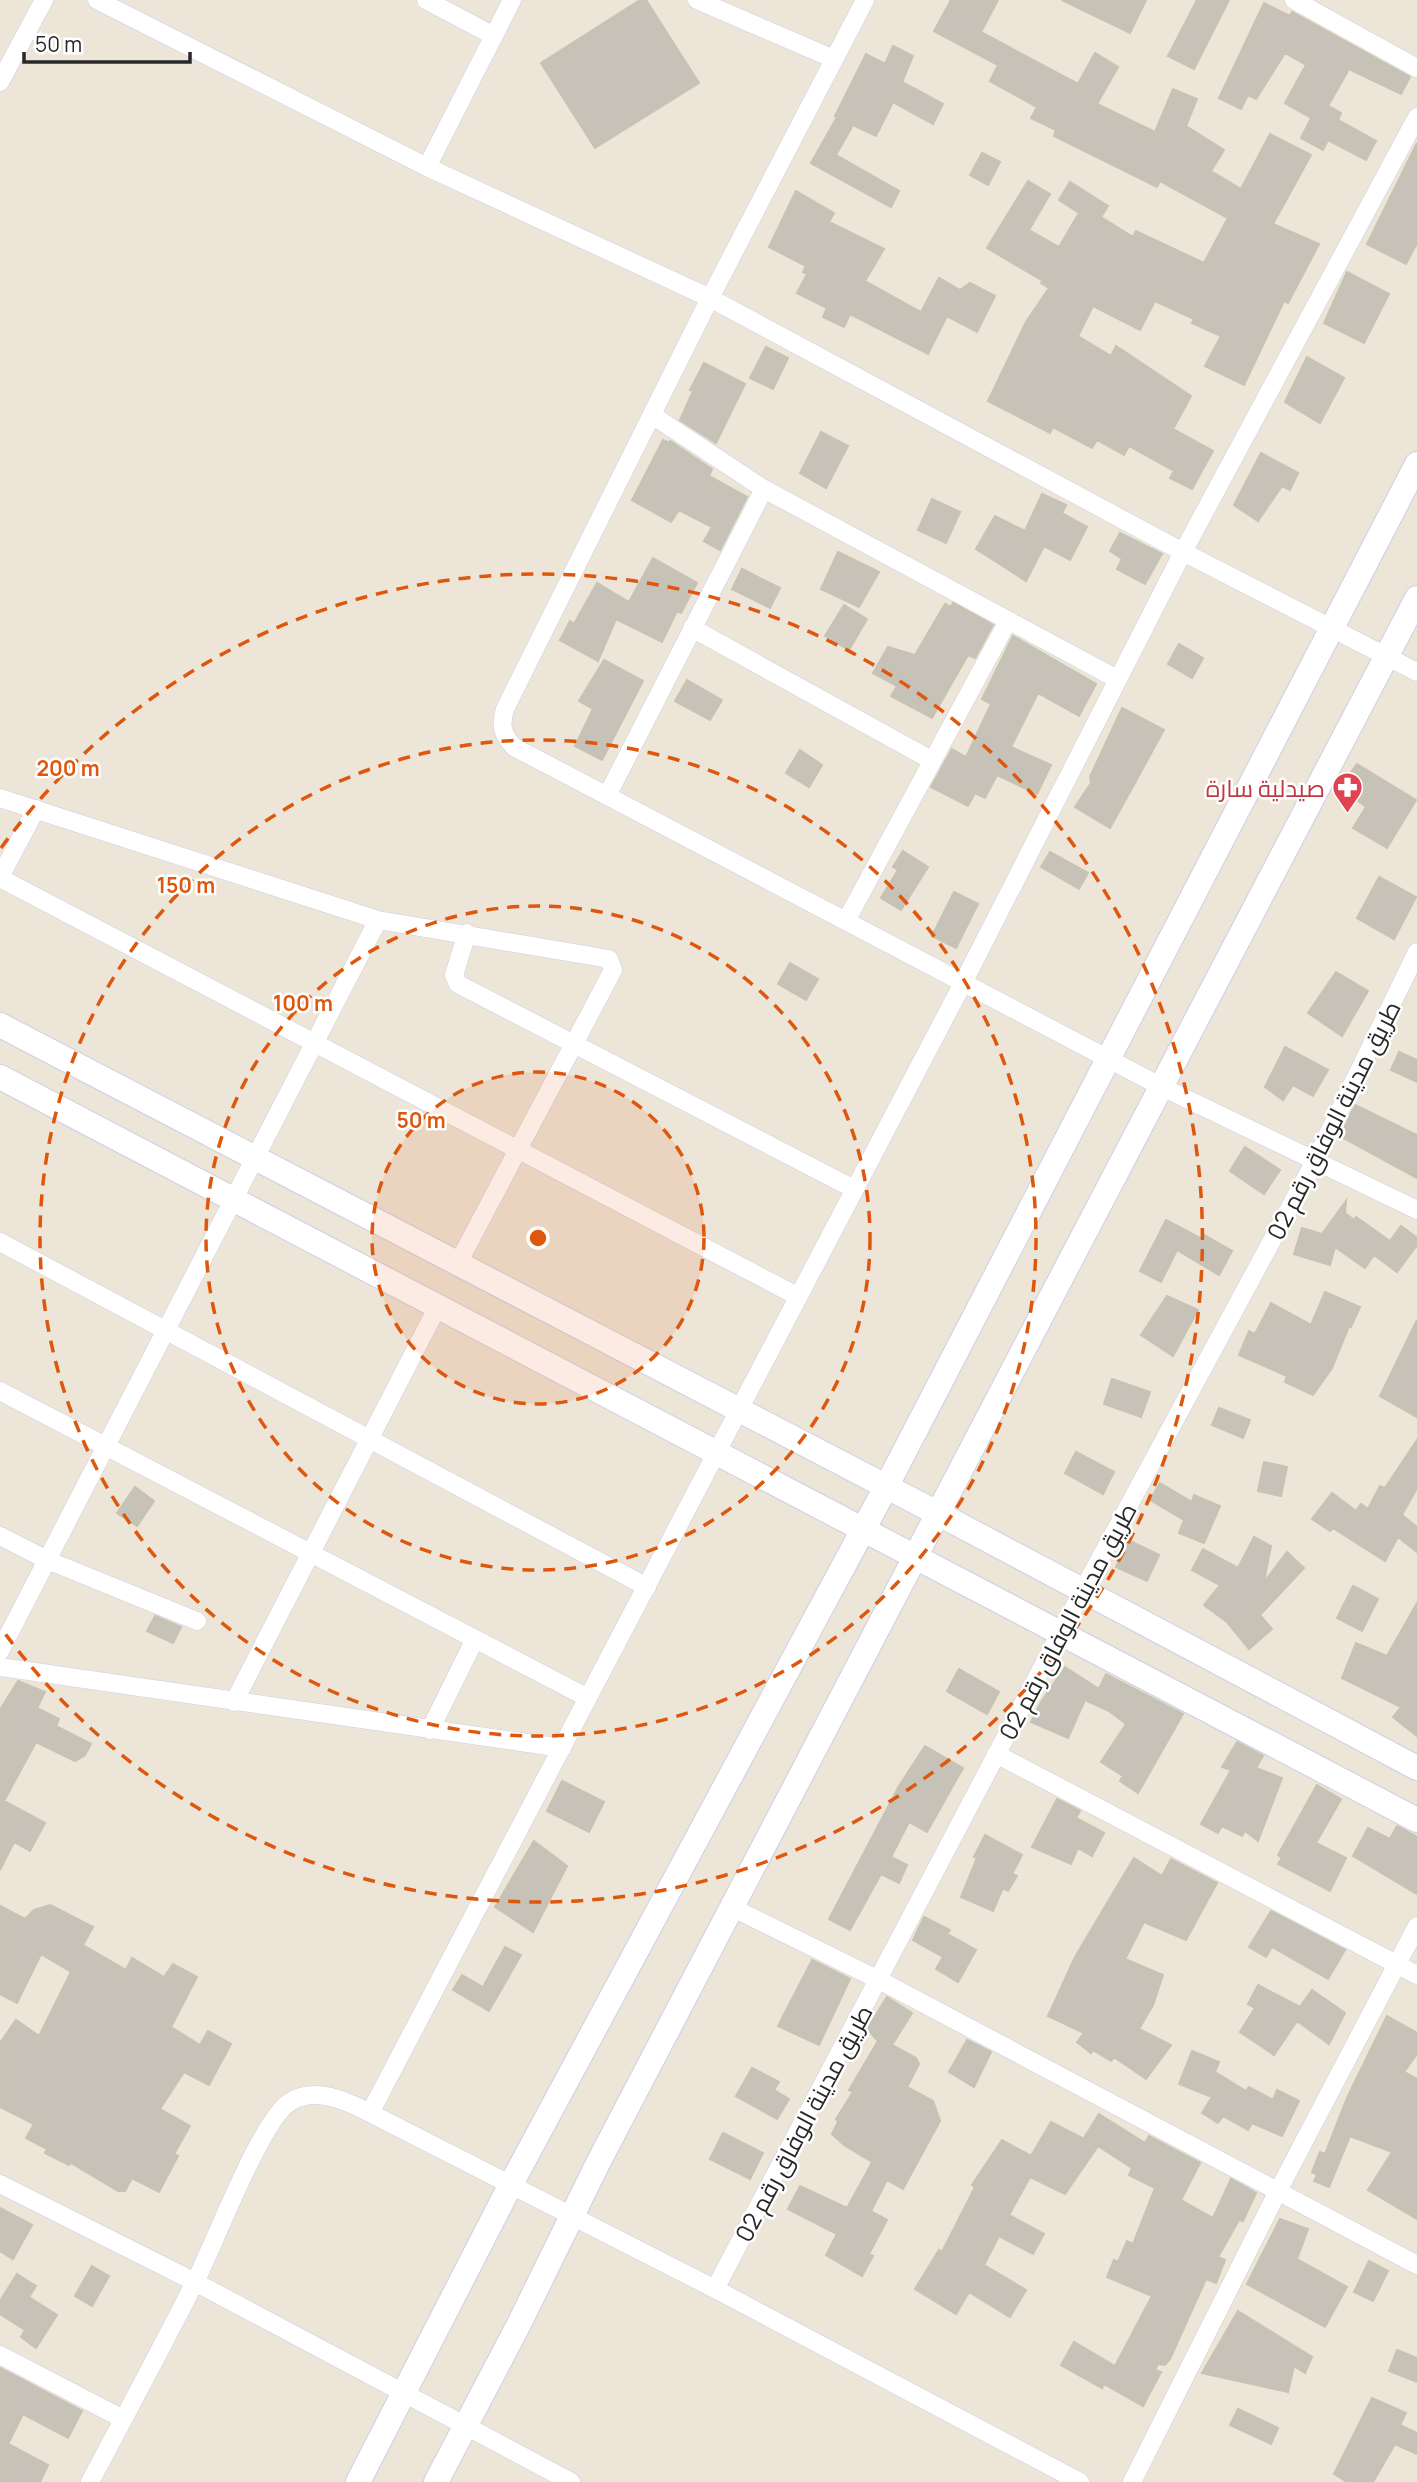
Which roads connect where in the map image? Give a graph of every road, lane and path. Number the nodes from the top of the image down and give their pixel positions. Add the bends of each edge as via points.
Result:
1 (44, 0) edge
2 (97, 0) edge
3 (426, 0) edge
4 (512, 0) edge
5 (865, 0) edge
6 (1294, 0) edge
7 (701, 1) edge
8 (494, 36) junction
9 (834, 59) junction
10 (1417, 68) edge
11 (0, 82) edge
12 (1417, 117) edge
13 (427, 167) junction
14 (710, 298) junction
15 (652, 415) junction
16 (1417, 464) edge
17 (764, 489) junction
18 (1183, 552) junction
19 (1417, 598) edge
20 (1008, 621) junction
21 (692, 628) junction
22 (1330, 628) junction
23 (1387, 656) junction
24 (1417, 672) edge
25 (1117, 679) junction
26 (931, 760) junction
27 (607, 796) junction
28 (0, 798) edge
29 (36, 808) junction
30 (0, 878) edge
31 (377, 920) junction
32 (846, 921) junction
33 (467, 933) junction
34 (1417, 952) edge
35 (963, 983) junction
36 (0, 1025) edge
37 (314, 1043) junction
38 (573, 1044) junction
39 (1107, 1059) junction
40 (0, 1077) edge
41 (1162, 1087) junction
42 (518, 1150) junction
43 (254, 1158) junction
44 (1316, 1159) junction
45 (854, 1189) junction
46 (233, 1199) junction
47 (1417, 1210) edge
48 (0, 1242) edge
49 (457, 1265) junction
50 (797, 1296) junction
51 (438, 1306) junction
52 (165, 1330) junction
53 (0, 1391) edge
54 (738, 1412) junction
55 (369, 1439) junction
56 (106, 1447) junction
57 (717, 1453) junction
58 (885, 1489) junction
59 (939, 1514) junction
60 (863, 1529) junction
61 (0, 1536) edge
62 (310, 1553) junction
63 (918, 1558) junction
64 (47, 1560) junction
65 (647, 1587) junction
66 (1082, 1592) junction
67 (197, 1621) dead end
68 (1060, 1633) junction
69 (475, 1639) junction
70 (0, 1651) edge
71 (0, 1667) edge
72 (588, 1698) junction
73 (234, 1702) junction
74 (430, 1730) junction
75 (562, 1748) junction
76 (996, 1754) junction
77 (1417, 1768) edge
78 (1417, 1820) edge
79 (733, 1908) junction
80 (1417, 1926) edge
81 (1397, 1965) junction
82 (1417, 1975) edge
83 (879, 1980) junction
84 (370, 2113) junction
85 (0, 2184) edge
86 (510, 2186) junction
87 (1278, 2191) junction
88 (571, 2218) junction
89 (1417, 2265) edge
90 (195, 2283) junction
91 (715, 2289) junction
92 (0, 2355) edge
93 (403, 2394) junction
94 (123, 2419) junction
95 (465, 2426) junction
96 (90, 2482) edge
97 (358, 2482) edge
98 (436, 2482) edge
99 (570, 2482) edge
100 (1080, 2482) edge
101 (1132, 2482) edge

1 - 11 street
2 - 13 street
3 - 8 street
4 - 8 street
5 - 9 street
6 - 10 street
7 - 9 street
8 - 13 street
9 - 14 street
12 - 18 street
13 - 14 street
14 - 15 street
14 - 18 street
15 - 17 street
15 - 27 street via 501,723 504,737 514,747
16 - 22 street
17 - 20 street
17 - 21 street
18 - 22 street
18 - 25 street
19 - 23 street
20 - 25 street
20 - 26 street
21 - 26 street
21 - 27 street
22 - 23 street
22 - 39 street
23 - 24 street
23 - 41 street
25 - 35 street
26 - 32 street
27 - 32 street
28 - 29 street
29 - 30 street
29 - 31 street
30 - 37 street
31 - 33 street
31 - 37 street
32 - 35 street
33 - 38 street via 454,975 458,984
33 - 38 street via 609,959 612,970
34 - 44 street, طريق مدينة الوفاق رقم 02
35 - 39 street
35 - 45 street
36 - 43 street
37 - 42 street
37 - 43 street
38 - 42 street
38 - 45 street
39 - 41 street
39 - 58 street
40 - 46 street
41 - 44 street
41 - 59 street
42 - 49 street
42 - 50 street
43 - 46 street
43 - 49 street
44 - 47 street
44 - 66 street, طريق مدينة الوفاق رقم 02
45 - 50 street
46 - 51 street
46 - 52 street
48 - 52 street
49 - 54 street
50 - 54 street
51 - 55 street
51 - 57 street
52 - 55 street
52 - 56 street
53 - 56 street
54 - 57 street
54 - 58 street
55 - 62 street
55 - 65 street
56 - 62 street
56 - 64 street
57 - 60 street
57 - 65 street
58 - 59 street
58 - 60 street
59 - 63 street
59 - 66 street
60 - 63 street
60 - 86 street
61 - 64 street
62 - 69 street
62 - 73 street
63 - 68 street
63 - 79 street
64 - 67 street
64 - 70 street
65 - 72 street
66 - 68 street, طريق مدينة الوفاق رقم 02
66 - 77 street
68 - 76 street, طريق مدينة الوفاق رقم 02
68 - 78 street
69 - 72 street
69 - 74 street
71 - 73 street
72 - 75 street
73 - 74 street
74 - 75 street
75 - 84 street
76 - 81 street
76 - 83 street, طريق مدينة الوفاق رقم 02
79 - 83 street
79 - 88 street
80 - 81 street
81 - 82 street
81 - 87 street
83 - 87 street
83 - 91 street, طريق مدينة الوفاق رقم 02
84 - 86 street
84 - 90 street via 317,2095 300,2097 280,2110
85 - 90 street
86 - 88 street
86 - 93 street
87 - 89 street
87 - 101 street
88 - 91 street
88 - 95 street
90 - 93 street
90 - 94 street
91 - 100 street
92 - 94 street
93 - 95 street
93 - 97 street
94 - 96 street
95 - 98 street
95 - 99 street

